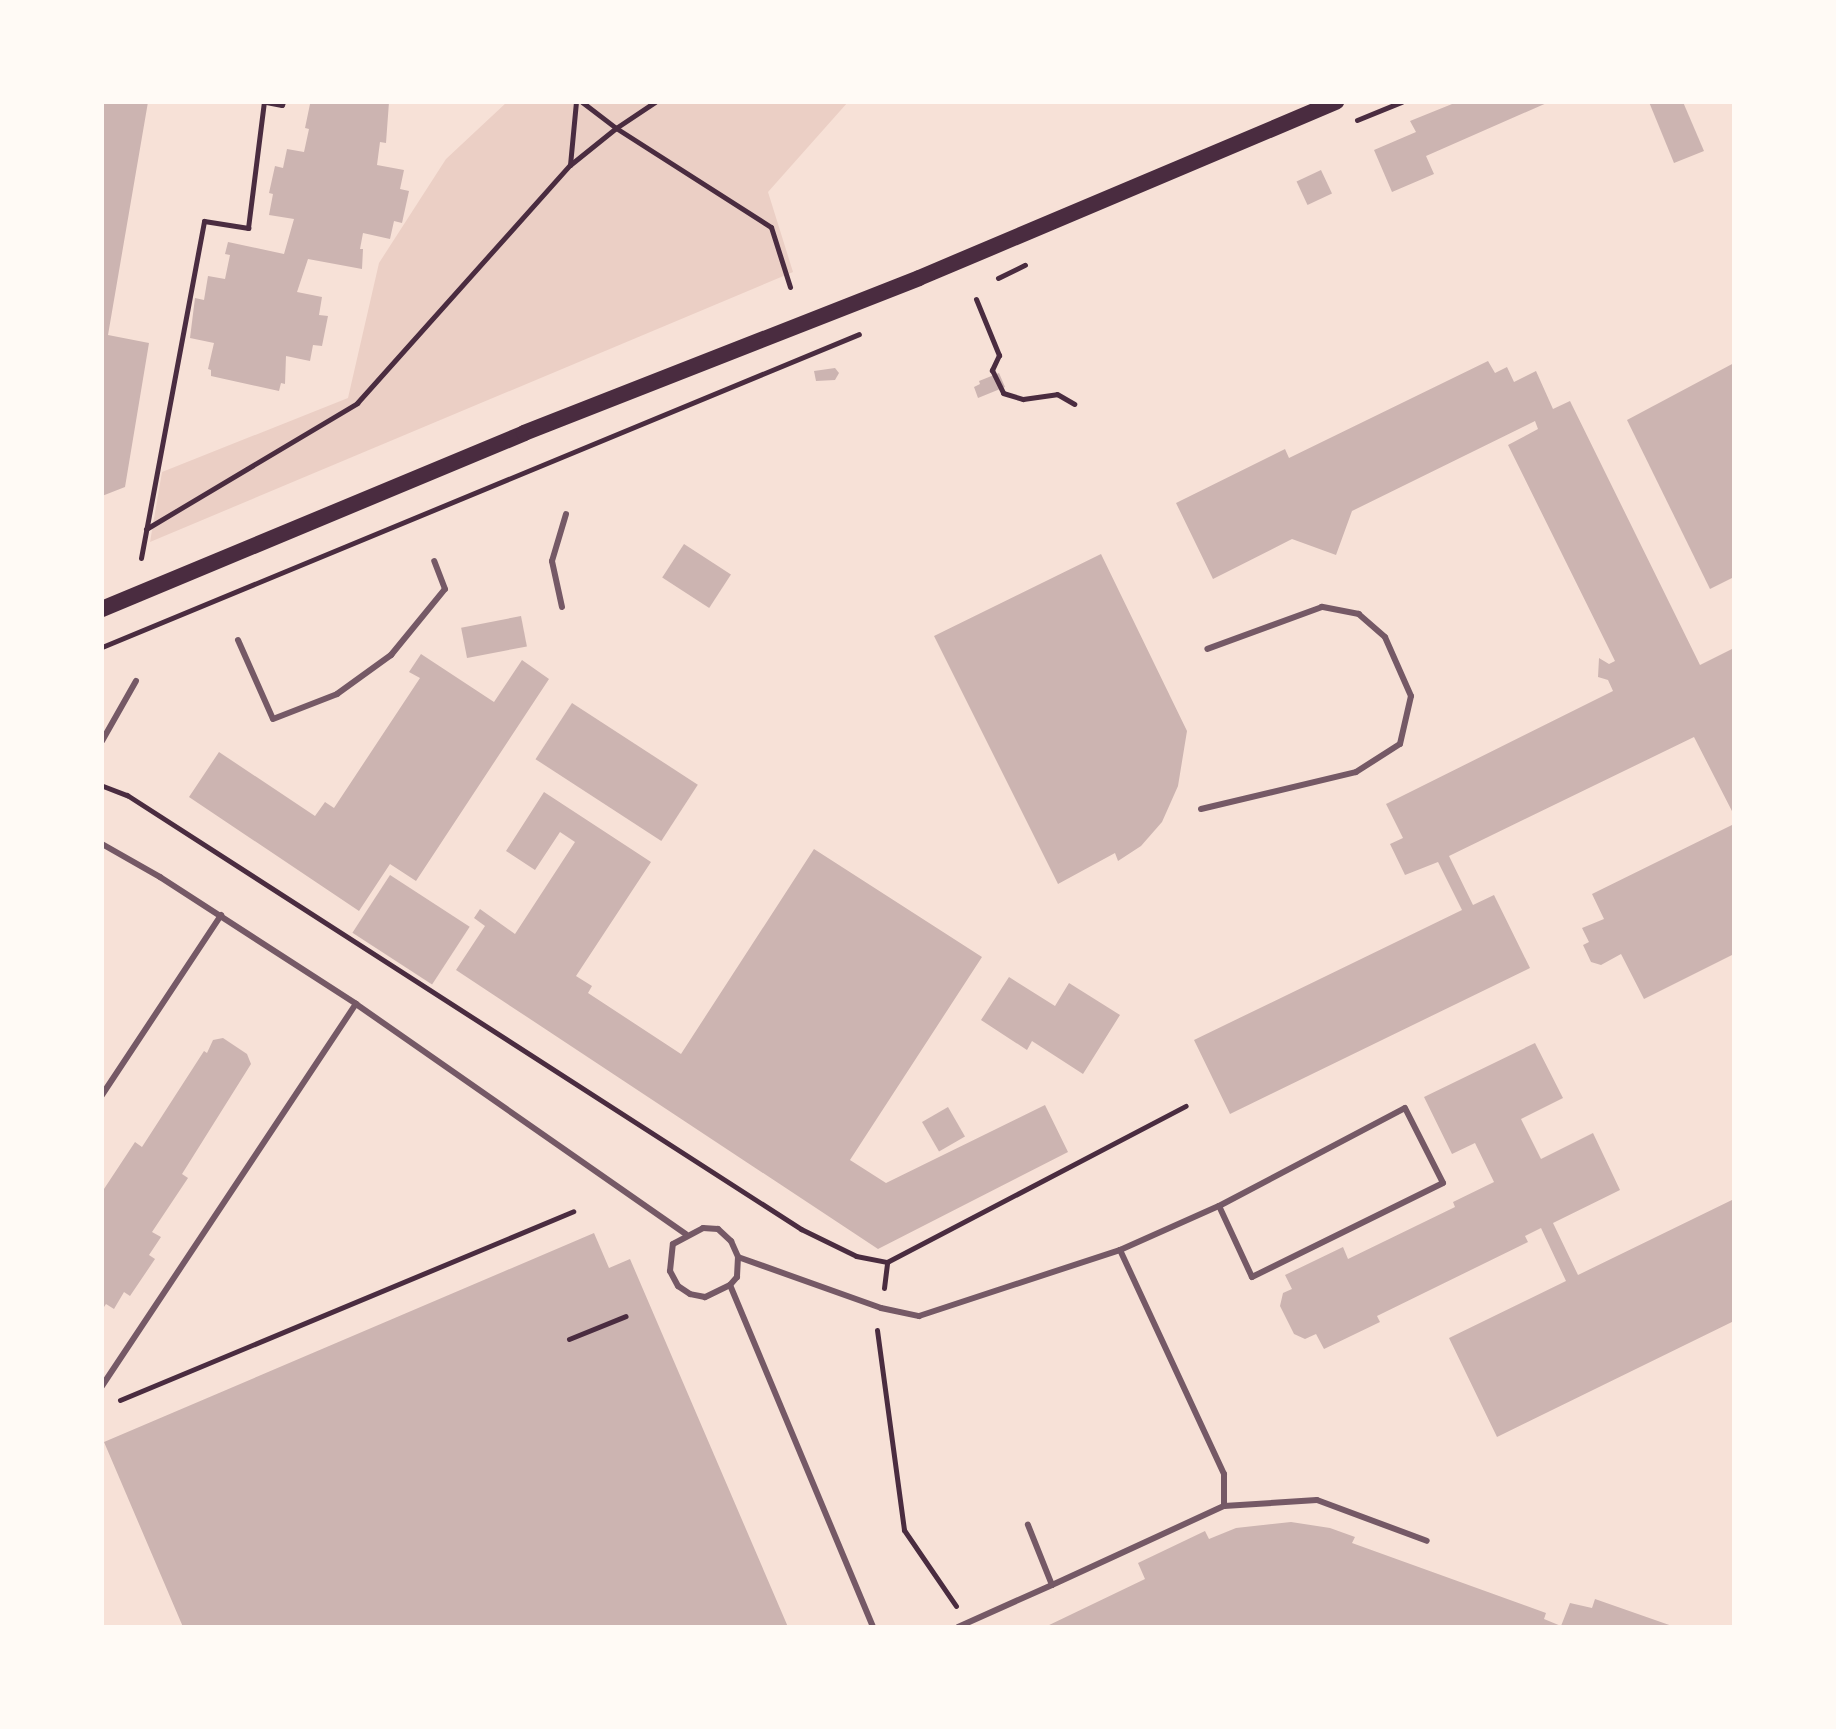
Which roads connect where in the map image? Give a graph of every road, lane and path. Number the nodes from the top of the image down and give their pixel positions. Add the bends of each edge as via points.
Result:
1 (265, 102) edge
2 (283, 102) edge
3 (576, 102) edge
4 (582, 102) edge
5 (655, 102) edge
6 (1336, 102) edge
7 (1401, 102) edge
8 (1344, 126) dead end
9 (616, 128) junction
10 (570, 165) junction
11 (1030, 263) dead end
12 (989, 281) dead end
13 (790, 287) dead end
14 (976, 299) dead end
15 (869, 330) dead end
16 (1074, 404) dead end
17 (566, 514) dead end
18 (146, 529) junction
19 (141, 558) dead end
20 (434, 561) dead end
21 (562, 607) dead end
22 (102, 609) edge
23 (238, 640) dead end
24 (102, 647) edge
25 (1207, 649) dead end
26 (136, 681) dead end
27 (102, 741) edge
28 (103, 786) edge
29 (1201, 809) dead end
30 (102, 844) edge
31 (221, 915) junction
32 (356, 1004) junction
33 (102, 1095) edge
34 (1186, 1106) dead end
35 (1219, 1206) junction
36 (573, 1211) dead end
37 (686, 1234) junction
38 (1120, 1250) junction
39 (738, 1257) junction
40 (887, 1262) junction
41 (730, 1285) junction
42 (881, 1308) junction
43 (626, 1316) dead end
44 (569, 1339) dead end
45 (102, 1386) edge
46 (117, 1401) dead end
47 (1224, 1506) junction
48 (1028, 1525) dead end
49 (1427, 1541) dead end
50 (1052, 1585) junction
51 (961, 1626) edge
52 (873, 1627) edge

1 - 2 path
1 - 18 path via 248,228 204,221
3 - 10 path
4 - 9 path
5 - 9 path
6 - 22 main road via 919,278 524,433
7 - 8 path
9 - 10 path
9 - 13 path via 771,227
10 - 18 path via 357,403
11 - 12 path
14 - 16 path via 999,355 992,370 1003,393 1023,399 1057,394
15 - 24 path
17 - 21 lane via 552,561
18 - 19 path
20 - 23 lane via 445,589 391,655 337,694 273,719
25 - 29 lane via 1322,607 1359,614 1385,637 1411,696 1400,744 1356,772
26 - 27 lane
28 - 40 path via 127,795 801,1229 856,1256
30 - 31 lane
31 - 32 lane
31 - 33 lane
32 - 37 lane
32 - 45 lane
34 - 40 path
35 - 35 lane via 1405,1108 1443,1183 1252,1277
35 - 38 lane
36 - 46 path
37 - 39 lane via 718,1229
37 - 41 lane via 673,1244 669,1258 678,1286 705,1297
38 - 42 lane via 919,1316
38 - 47 lane via 1224,1474
39 - 41 lane via 737,1277
39 - 42 lane
40 - 42 path
41 - 52 lane
42 - 51 path via 876,1334 904,1530 953,1600
43 - 44 path
47 - 49 lane via 1317,1500
47 - 50 lane
48 - 50 lane
50 - 51 lane

